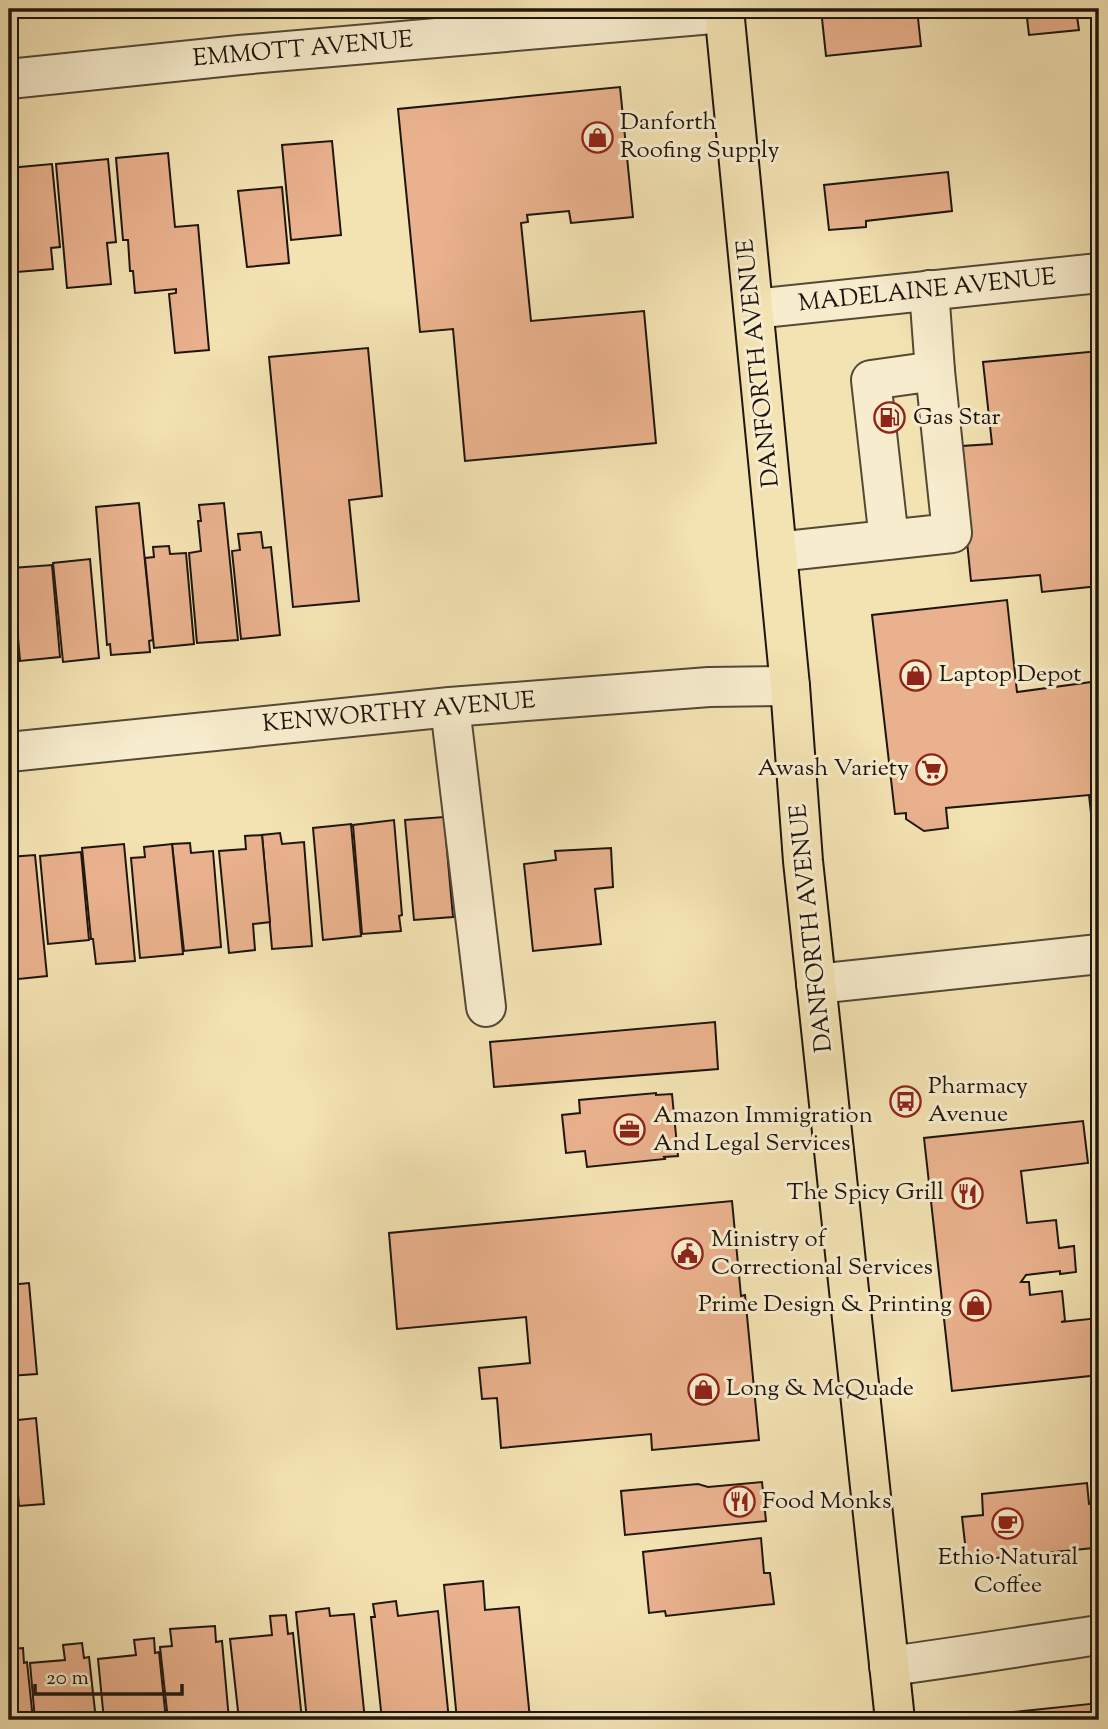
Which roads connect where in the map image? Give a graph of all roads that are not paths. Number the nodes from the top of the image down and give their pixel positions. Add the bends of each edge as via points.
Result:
1 (724, 11) edge
2 (9, 79) edge
3 (1099, 273) edge
4 (929, 290) junction
5 (754, 309) junction
6 (935, 372) junction
7 (889, 540) junction
8 (777, 552) junction
9 (790, 686) junction
10 (450, 707) junction
11 (9, 752) edge
12 (1099, 954) edge
13 (816, 984) junction
14 (486, 1007) dead end
15 (1099, 1634) edge
16 (889, 1666) junction
17 (895, 1720) edge

1 - 2 street, EMMOTT AVENUE
1 - 5 main road, DANFORTH AVENUE
3 - 4 street, MADELAINE AVENUE
4 - 5 street, MADELAINE AVENUE
4 - 6 street
5 - 8 main road, DANFORTH AVENUE
6 - 7 street via 952,533
6 - 7 street via 871,380
7 - 8 street
8 - 9 main road, DANFORTH AVENUE
9 - 10 street, KENWORTHY AVENUE via 709,687
9 - 13 main road, DANFORTH AVENUE
10 - 11 street, KENWORTHY AVENUE
10 - 14 street
12 - 13 street
13 - 16 main road, DANFORTH AVENUE
15 - 16 street
16 - 17 main road, DANFORTH AVENUE

